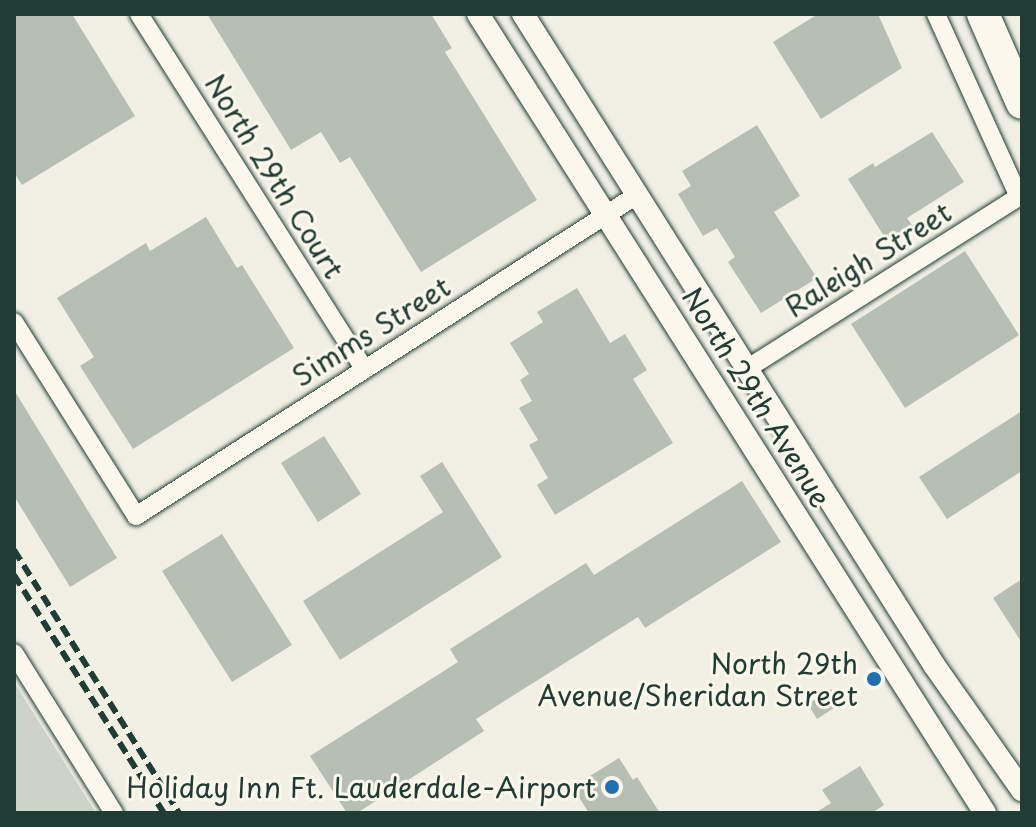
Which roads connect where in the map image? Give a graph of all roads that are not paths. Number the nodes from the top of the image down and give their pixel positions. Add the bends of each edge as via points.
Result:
1 (139, 14) edge
2 (478, 14) edge
3 (523, 14) edge
4 (936, 14) edge
5 (983, 14) edge
6 (1022, 103) edge
7 (637, 195) junction
8 (605, 215) junction
9 (14, 322) edge
10 (364, 368) junction
11 (748, 368) junction
12 (14, 653) edge
13 (1022, 790) edge
14 (114, 813) edge
15 (985, 813) edge

1 - 10 street, North 29th Court
2 - 8 street, North 29th Avenue
3 - 7 street, North 29th Avenue
4 - 11 street, Raleigh Street via 1019,197
5 - 6 highway
7 - 8 street, Simms Street
7 - 11 street, North 29th Avenue
8 - 10 street, Simms Street
8 - 15 street, North 29th Avenue
9 - 10 street, Simms Street via 136,516
11 - 13 street, North 29th Avenue via 934,665
12 - 14 street

